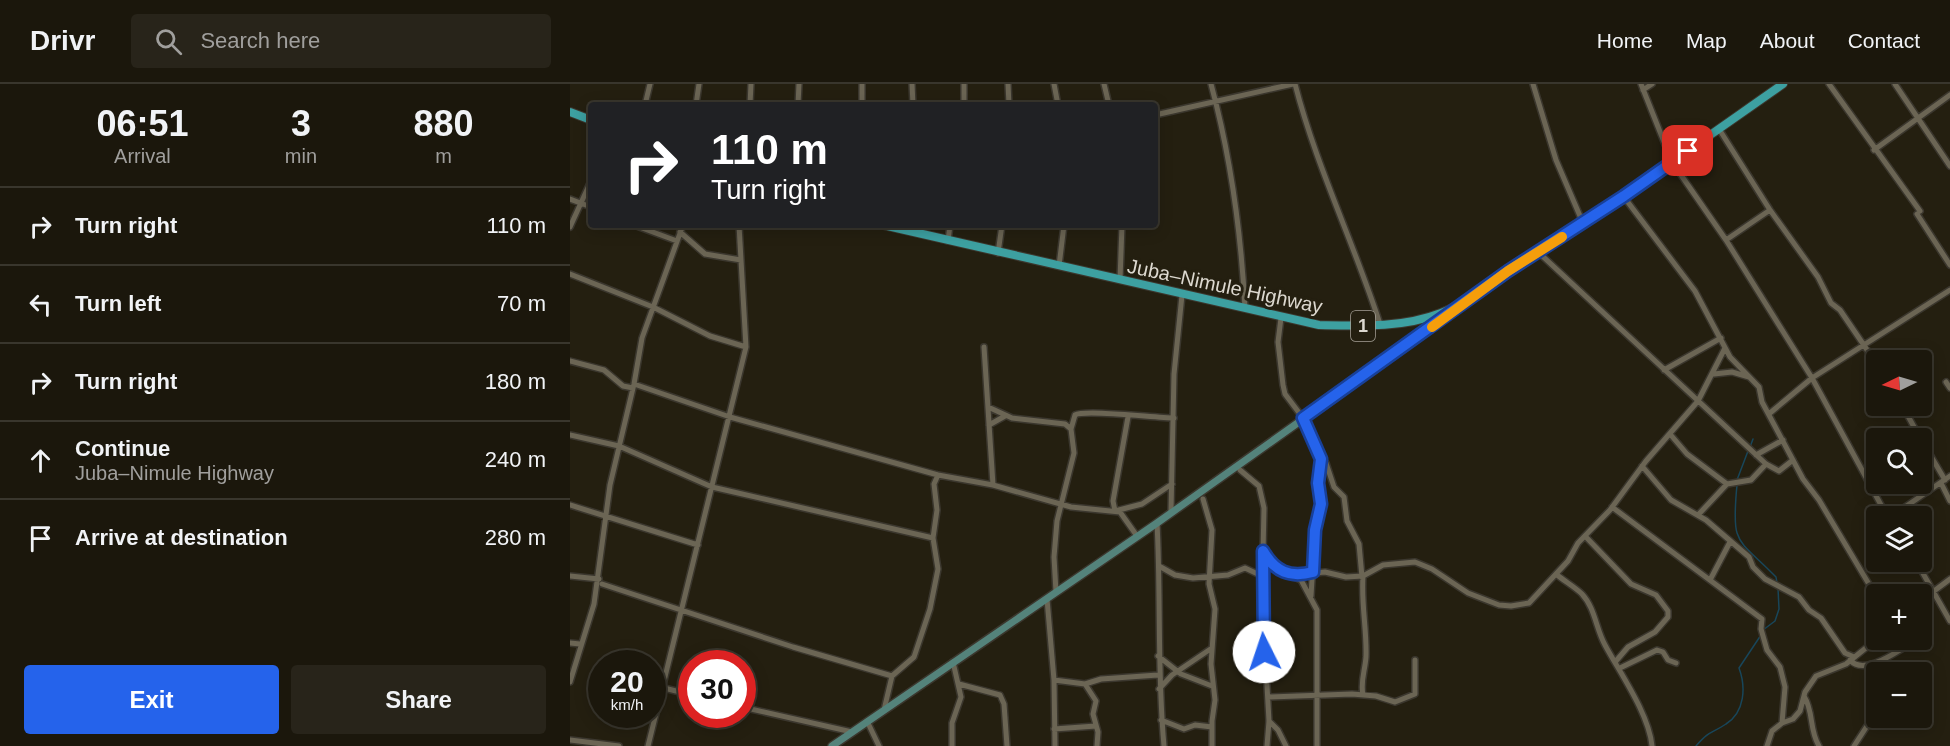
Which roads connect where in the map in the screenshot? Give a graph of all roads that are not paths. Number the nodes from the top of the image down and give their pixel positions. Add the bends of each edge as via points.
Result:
1 (650, 84) edge
2 (699, 84) edge
3 (751, 84) edge
4 (799, 84) edge
5 (862, 84) edge
6 (912, 84) edge
7 (964, 84) edge
8 (1008, 84) edge
9 (1054, 84) edge
10 (1104, 84) edge
11 (1210, 84) edge
12 (1294, 84) edge
13 (1533, 84) edge
14 (1652, 84) edge
15 (1783, 84) edge
16 (1829, 84) edge
17 (1895, 84) edge
18 (1642, 87) edge
19 (1950, 95) edge
20 (646, 102) edge
21 (696, 102) edge
22 (750, 102) edge
23 (798, 102) edge
24 (862, 102) edge
25 (913, 102) edge
26 (964, 102) edge
27 (1009, 102) edge
28 (1057, 102) edge
29 (1108, 102) edge
30 (1216, 102) junction
31 (570, 112) edge
32 (1158, 114) edge
33 (588, 119) edge
34 (1920, 119) junction
35 (1719, 129) junction
36 (1874, 150) junction
37 (1672, 162) junction
38 (1950, 166) edge
39 (588, 188) edge
40 (1624, 196) junction
41 (570, 199) edge
42 (581, 203) junction
43 (588, 206) edge
44 (1770, 210) junction
45 (1583, 223) junction
46 (570, 227) edge
47 (642, 228) edge
48 (682, 228) edge
49 (739, 228) edge
50 (906, 228) edge
51 (950, 228) edge
52 (1002, 228) edge
53 (1064, 228) edge
54 (1122, 228) edge
55 (680, 232) junction
56 (1726, 240) junction
57 (677, 241) junction
58 (948, 241) junction
59 (1537, 251) dead end
60 (998, 253) junction
61 (741, 260) junction
62 (1950, 265) edge
63 (1059, 266) junction
64 (570, 273) edge
65 (1120, 281) junction
66 (1950, 290) edge
67 (1479, 294) junction
68 (1182, 295) junction
69 (653, 307) junction
70 (1245, 308) junction
71 (1281, 318) junction
72 (1380, 324) junction
73 (1721, 338) junction
74 (1863, 344) junction
75 (746, 347) junction
76 (984, 347) dead end
77 (1725, 348) junction
78 (1867, 350) edge
79 (570, 361) edge
80 (1665, 370) junction
81 (1714, 374) junction
82 (1750, 378) junction
83 (1812, 378) junction
84 (1946, 382) dead end
85 (634, 386) junction
86 (1950, 388) edge
87 (1698, 401) junction
88 (988, 407) junction
89 (1770, 413) junction
90 (1075, 415) junction
91 (1007, 416) junction
92 (730, 417) junction
93 (1128, 417) junction
94 (1174, 418) junction
95 (1303, 418) junction
96 (1056, 422) junction
97 (989, 425) junction
98 (1071, 429) junction
99 (1670, 434) junction
100 (570, 435) edge
101 (1783, 440) junction
102 (619, 446) junction
103 (1756, 455) junction
104 (1932, 458) edge
105 (1793, 460) junction
106 (1326, 463) dead end
107 (1766, 464) junction
108 (1642, 466) junction
109 (1240, 470) dead end
110 (938, 476) junction
111 (1945, 480) edge
112 (1172, 484) junction
113 (1726, 484) junction
114 (993, 485) junction
115 (712, 487) junction
116 (1203, 499) dead end
117 (1950, 501) edge
118 (1061, 503) junction
119 (570, 505) edge
120 (1882, 506) edge
121 (1907, 506) edge
122 (1612, 507) junction
123 (1115, 511) junction
124 (1171, 511) junction
125 (606, 515) junction
126 (1698, 515) junction
127 (1156, 523) junction
128 (1137, 536) junction
129 (1585, 536) junction
130 (933, 538) junction
131 (1730, 542) junction
132 (698, 545) junction
133 (1263, 551) junction
134 (1159, 566) junction
135 (1313, 572) junction
136 (1922, 572) edge
137 (1556, 574) junction
138 (570, 576) edge
139 (1210, 576) junction
140 (1262, 576) junction
141 (1295, 576) junction
142 (1363, 577) junction
143 (1950, 579) edge
144 (1710, 580) junction
145 (601, 581) junction
146 (1869, 584) edge
147 (1933, 591) junction
148 (1056, 592) junction
149 (1311, 596) junction
150 (1047, 599) junction
151 (680, 612) junction
152 (1950, 621) edge
153 (570, 643) edge
154 (580, 644) junction
155 (1866, 647) edge
156 (1212, 648) junction
157 (1900, 650) edge
158 (1158, 656) junction
159 (1852, 658) junction
160 (1415, 660) dead end
161 (1616, 661) junction
162 (954, 662) junction
163 (1676, 663) dead end
164 (1620, 668) junction
165 (1178, 672) junction
166 (1158, 675) junction
167 (892, 676) junction
168 (666, 678) edge
169 (1054, 680) junction
170 (570, 682) edge
171 (959, 684) junction
172 (1085, 684) junction
173 (1212, 686) junction
174 (1159, 689) junction
175 (1318, 695) junction
176 (1363, 695) junction
177 (1804, 696) junction
178 (1268, 697) junction
179 (756, 710) edge
180 (884, 710) junction
181 (1161, 720) junction
182 (867, 721) junction
183 (1269, 721) junction
184 (1782, 723) junction
185 (1096, 726) junction
186 (1212, 727) junction
187 (653, 728) edge
188 (1866, 728) edge
189 (1054, 729) junction
190 (852, 732) junction
191 (570, 740) edge
192 (619, 746) edge
193 (648, 746) edge
194 (832, 746) edge
195 (879, 746) edge
196 (952, 746) edge
197 (1007, 746) edge
198 (1055, 746) edge
199 (1097, 746) edge
200 (1164, 746) edge
201 (1212, 746) edge
202 (1267, 746) edge
203 (1286, 746) edge
204 (1317, 746) edge
205 (1652, 746) edge
206 (1767, 746) edge
207 (1819, 746) edge
208 (1854, 746) edge

1 - 20 street
2 - 21 street
3 - 22 street
4 - 23 street
5 - 24 street
6 - 25 street
7 - 26 street
8 - 27 street
9 - 28 street
10 - 29 street
11 - 30 street
12 - 30 street
12 - 72 street
13 - 45 street via 1556,160
14 - 18 street
15 - 35 main road, Juba–Nimule Highway / 1
16 - 36 street
17 - 34 street
18 - 37 street
19 - 34 street
30 - 32 street
30 - 70 street via 1241,233
31 - 33 main road
34 - 36 street
34 - 38 street
35 - 37 main road, Juba–Nimule Highway / 1
35 - 44 street
36 - 62 street
37 - 40 main road, Juba–Nimule Highway / 1
37 - 56 street
39 - 42 street
40 - 45 main road, Juba–Nimule Highway / 1
40 - 73 street via 1695,291
41 - 42 street
42 - 43 street
42 - 46 street
44 - 56 street
44 - 74 street
45 - 67 main road, Juba–Nimule Highway / 1
47 - 57 street
48 - 55 street
49 - 61 street
50 - 58 main road, Juba–Nimule Highway / 1
51 - 58 street
52 - 60 street
53 - 63 street
54 - 65 street
55 - 57 street
55 - 61 street via 705,254
56 - 83 street
57 - 69 street
58 - 60 main road, Juba–Nimule Highway / 1
59 - 80 street
60 - 63 main road, Juba–Nimule Highway / 1
61 - 75 street
63 - 65 main road, Juba–Nimule Highway / 1
64 - 69 street
65 - 68 main road, Juba–Nimule Highway / 1
66 - 74 street
67 - 72 main road, Juba–Nimule Highway / 1 via 1441,313 1414,321
67 - 95 main road
68 - 70 main road, Juba–Nimule Highway / 1
68 - 94 street
69 - 75 street via 685,326
69 - 85 street via 642,338
70 - 71 main road, Juba–Nimule Highway / 1
71 - 72 main road, Juba–Nimule Highway / 1 via 1319,325
71 - 95 street via 1278,342 1283,385
73 - 77 street
73 - 80 street
74 - 78 street
74 - 83 street
75 - 92 street
76 - 88 street
77 - 81 street
77 - 82 street
79 - 85 street via 604,370 623,386
80 - 87 street
81 - 82 street via 1732,372
81 - 87 street
82 - 89 street via 1759,387 1762,402
83 - 89 street
83 - 120 street
84 - 86 street
85 - 92 street
85 - 102 street
87 - 99 street
87 - 103 street
88 - 91 street
88 - 97 street
89 - 101 street
90 - 93 street via 1085,411
90 - 96 street
90 - 98 street
91 - 96 street
91 - 97 street
92 - 110 street
92 - 115 street
93 - 94 street
93 - 123 street via 1113,501
94 - 112 street
95 - 124 main road
95 - 135 street via 1321,459 1321,504
96 - 98 street
97 - 114 street
98 - 118 street via 1074,453
99 - 108 street
99 - 113 street via 1687,454
100 - 102 street
101 - 103 street
101 - 105 street
102 - 115 street
102 - 125 street
103 - 107 street
104 - 111 street
105 - 107 street via 1779,471
105 - 146 street
106 - 142 street via 1334,487 1344,497 1347,521 1359,544
107 - 113 street via 1751,480
108 - 122 street
108 - 126 street via 1664,494
109 - 133 street via 1259,486 1264,508
110 - 114 street
110 - 130 street via 934,484 937,510
111 - 117 street
111 - 121 street
112 - 123 street via 1142,504
112 - 124 street
113 - 126 street
114 - 118 street
115 - 130 street
115 - 132 street
116 - 139 street via 1212,530
118 - 123 street
118 - 148 street via 1054,557
119 - 125 street
122 - 129 street
122 - 144 street
123 - 128 street via 1124,516
124 - 127 main road
125 - 132 street
125 - 145 street
126 - 131 street
127 - 128 main road
127 - 134 street
128 - 148 main road
129 - 137 street
129 - 161 street via 1631,584 1656,595 1668,612 1668,618 1655,632 1628,646
130 - 167 street via 938,569 922,639 910,662
131 - 144 street
131 - 159 street via 1749,557 1765,579 1799,597
132 - 151 street
133 - 140 street
133 - 141 street via 1276,569
134 - 139 street via 1187,578
134 - 158 street
135 - 141 street
135 - 142 street
135 - 149 street
136 - 147 street
137 - 142 street via 1529,603 1504,606 1467,593 1415,562 1383,565
137 - 161 street via 1584,596
138 - 145 street
139 - 140 street via 1228,575 1245,568
139 - 156 street via 1215,609
140 - 178 street
141 - 149 street
142 - 176 street
143 - 147 street
144 - 184 street via 1761,619 1767,650 1780,667 1785,687
145 - 151 street
145 - 154 street
147 - 152 street
148 - 150 main road
149 - 175 street via 1317,610
150 - 162 main road
150 - 169 street
151 - 167 street
151 - 168 street
153 - 154 street
154 - 170 street
155 - 159 street
156 - 165 street
156 - 173 street
157 - 159 street via 1862,666 1854,665
158 - 165 street
158 - 166 street
159 - 177 street via 1837,669 1816,676
160 - 176 street via 1416,690 1412,696 1395,702
161 - 164 street
162 - 171 street
162 - 180 main road
163 - 164 street via 1657,650
164 - 205 street via 1649,730
165 - 173 street
165 - 174 street
166 - 172 street via 1101,679
166 - 174 street
167 - 180 street
169 - 172 street
169 - 189 street
171 - 196 street via 961,697 952,723
171 - 197 street via 1000,695
172 - 185 street via 1096,698
173 - 186 street
174 - 181 street
175 - 176 street
175 - 178 street
175 - 204 street
177 - 184 street via 1800,711
177 - 207 street
178 - 183 street
179 - 190 street
180 - 182 main road
181 - 186 street via 1184,729 1196,725
181 - 200 street
182 - 190 main road
182 - 195 street
183 - 202 street
183 - 203 street
184 - 206 street via 1772,731
185 - 189 street
185 - 199 street
186 - 201 street
187 - 193 street
188 - 208 street
189 - 198 street
190 - 194 main road
191 - 192 street

